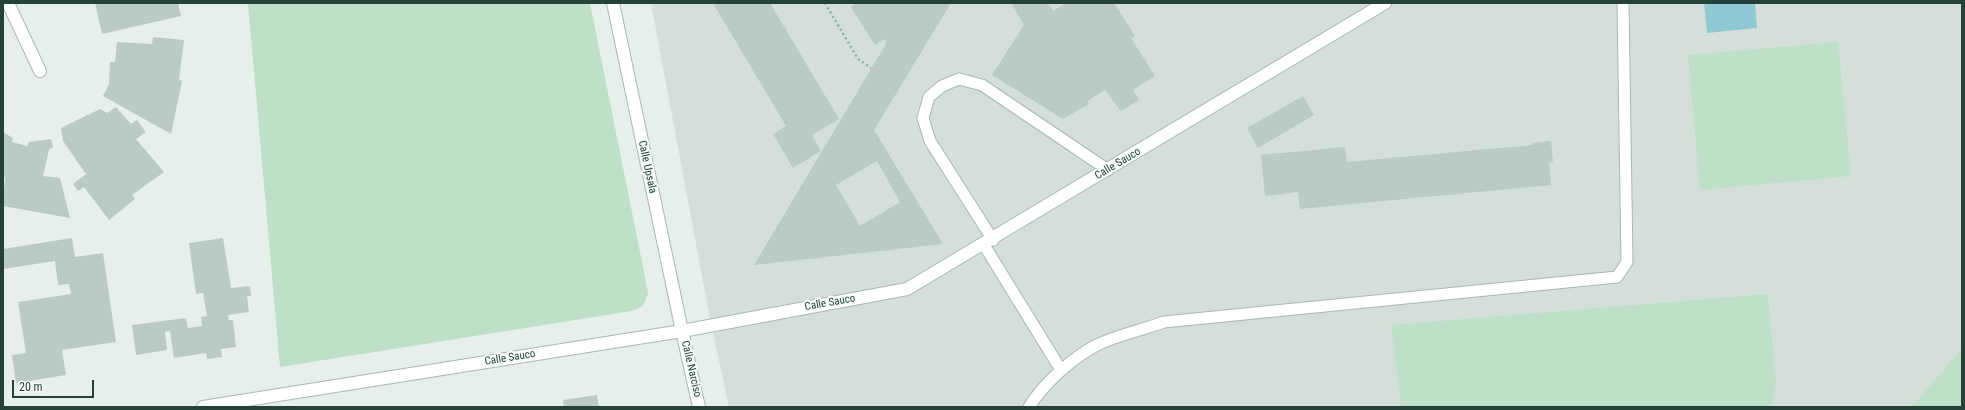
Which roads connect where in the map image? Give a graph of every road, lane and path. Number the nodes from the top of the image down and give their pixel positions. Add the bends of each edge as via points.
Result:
1 (8, 3) edge
2 (613, 3) edge
3 (825, 3) edge
4 (1384, 3) edge
5 (1623, 3) edge
6 (871, 68) dead end
7 (40, 71) dead end
8 (1108, 170) junction
9 (988, 242) junction
10 (682, 331) junction
11 (1061, 370) junction
12 (272, 402) edge
13 (203, 407) edge
14 (700, 407) edge
15 (1029, 407) edge

1 - 7 street
2 - 10 street, Calle Upsala
3 - 6 path via 858,59
4 - 8 street, Calle Sauco
5 - 11 lane via 1627,262 1617,277 1164,322 1097,345
8 - 9 street, Calle Sauco
8 - 9 lane via 982,85 959,80 942,86 929,97 923,118 930,141
9 - 10 street, Calle Sauco via 907,289
9 - 11 lane
10 - 12 street, Calle Sauco
10 - 14 street, Calle Narciso
11 - 15 lane via 1038,393
12 - 13 street, Calle Sauco

